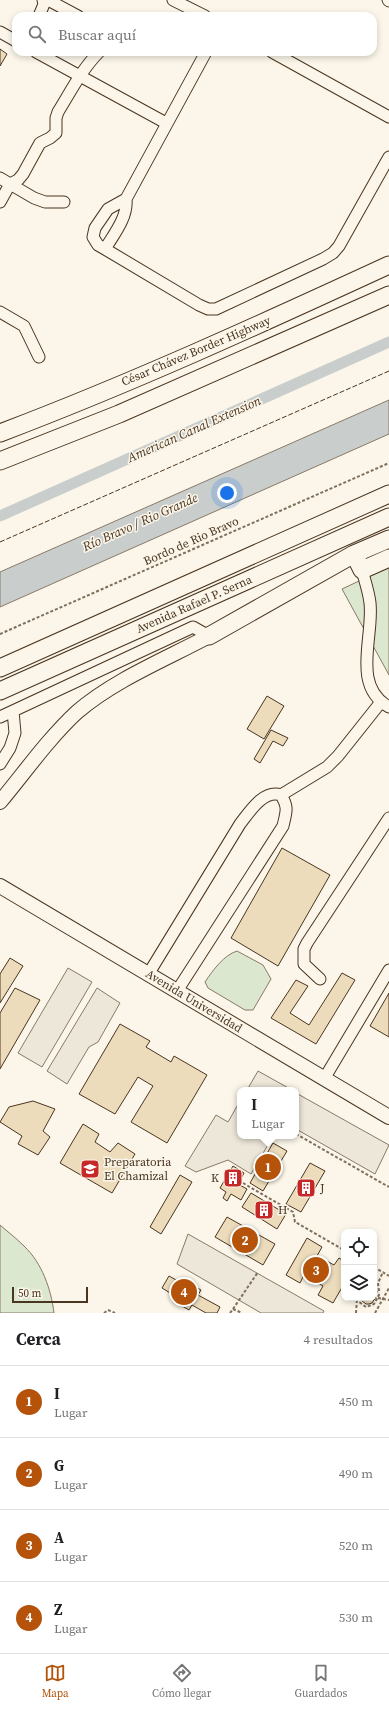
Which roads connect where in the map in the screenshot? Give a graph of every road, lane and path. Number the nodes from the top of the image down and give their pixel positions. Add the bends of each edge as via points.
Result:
1 (43, 0) edge
2 (48, 0) edge
3 (173, 0) edge
4 (40, 12) edge
5 (70, 12) edge
6 (197, 12) edge
7 (0, 32) edge
8 (12, 39) edge
9 (43, 56) edge
10 (95, 56) edge
11 (204, 56) edge
12 (279, 56) edge
13 (80, 76) junction
14 (389, 117) edge
15 (166, 123) junction
16 (389, 157) edge
17 (0, 178) edge
18 (10, 184) junction
19 (126, 199) junction
20 (0, 202) edge
21 (64, 202) dead end
22 (105, 249) junction
23 (389, 265) edge
24 (389, 295) edge
25 (0, 312) edge
26 (38, 357) dead end
27 (0, 433) edge
28 (3, 461) edge
29 (389, 463) edge
30 (389, 494) edge
31 (389, 517) edge
32 (389, 539) edge
33 (354, 554) junction
34 (389, 558) edge
35 (362, 570) junction
36 (0, 634) edge
37 (209, 636) junction
38 (0, 668) edge
39 (0, 691) edge
40 (385, 705) edge
41 (13, 711) junction
42 (0, 717) edge
43 (0, 764) edge
44 (281, 795) junction
45 (0, 802) edge
46 (389, 818) edge
47 (0, 886) edge
48 (389, 970) edge
49 (149, 973) junction
50 (320, 979) dead end
51 (177, 991) junction
52 (324, 1079) junction
53 (389, 1117) edge
54 (299, 1136) edge
55 (243, 1183) dead end
56 (389, 1187) edge
57 (341, 1248) edge
58 (377, 1269) edge
59 (258, 1272) dead end
60 (383, 1272) junction
61 (389, 1276) edge
62 (389, 1288) edge
63 (377, 1292) edge
64 (379, 1295) junction
65 (378, 1298) joint
66 (383, 1299) junction
67 (389, 1300) edge
68 (357, 1301) edge
69 (358, 1301) edge
70 (376, 1301) edge
71 (233, 1308) junction
72 (104, 1313) edge
73 (115, 1313) edge
74 (230, 1313) edge
75 (242, 1313) edge
76 (356, 1313) edge
77 (375, 1313) edge

1 - 4 lane
2 - 5 lane
3 - 6 lane
7 - 8 lane
9 - 13 lane
10 - 13 lane
11 - 15 lane
12 - 14 lane
13 - 15 lane
13 - 18 lane via 58,112 56,133 40,143 23,174
15 - 19 lane
16 - 22 lane via 333,253 216,309 208,310
17 - 18 lane
18 - 20 lane
18 - 21 lane via 46,202
19 - 22 lane via 124,215
19 - 22 lane via 108,209 94,228 93,237
23 - 27 highway, César Chávez Border Highway via 304,305
24 - 28 highway via 119,414
25 - 26 lane via 24,326
29 - 36 path, Bordo de Rio Bravo
30 - 38 highway, Avenida Rafael P. Serna
31 - 39 highway, Avenida Rafael P. Serna
32 - 33 highway
33 - 35 highway
33 - 37 highway
34 - 35 highway
35 - 40 lane via 370,603 366,666 371,689
37 - 41 lane via 193,627
37 - 45 main road via 126,679 78,712 51,739
40 - 44 lane via 327,767
41 - 42 lane
41 - 43 lane via 15,733 10,748
44 - 49 lane via 268,795 252,808 240,824
44 - 51 lane via 286,804 282,826
46 - 50 lane via 307,943 304,964
47 - 49 main road, Avenida Universidad
48 - 52 lane
49 - 51 main road, Avenida Universidad
51 - 52 main road, Avenida Universidad
52 - 53 main road, Avenida Universidad
54 - 56 path
55 - 57 path via 292,1212 295,1222
58 - 60 path
59 - 71 path
60 - 61 path
60 - 64 path via 378,1283
62 - 66 path
63 - 64 path
64 - 65 path
65 - 66 path
66 - 67 path
66 - 77 path
68 - 76 path
69 - 70 path via 366,1307
71 - 74 path
71 - 75 path
72 - 73 path via 108,1310

